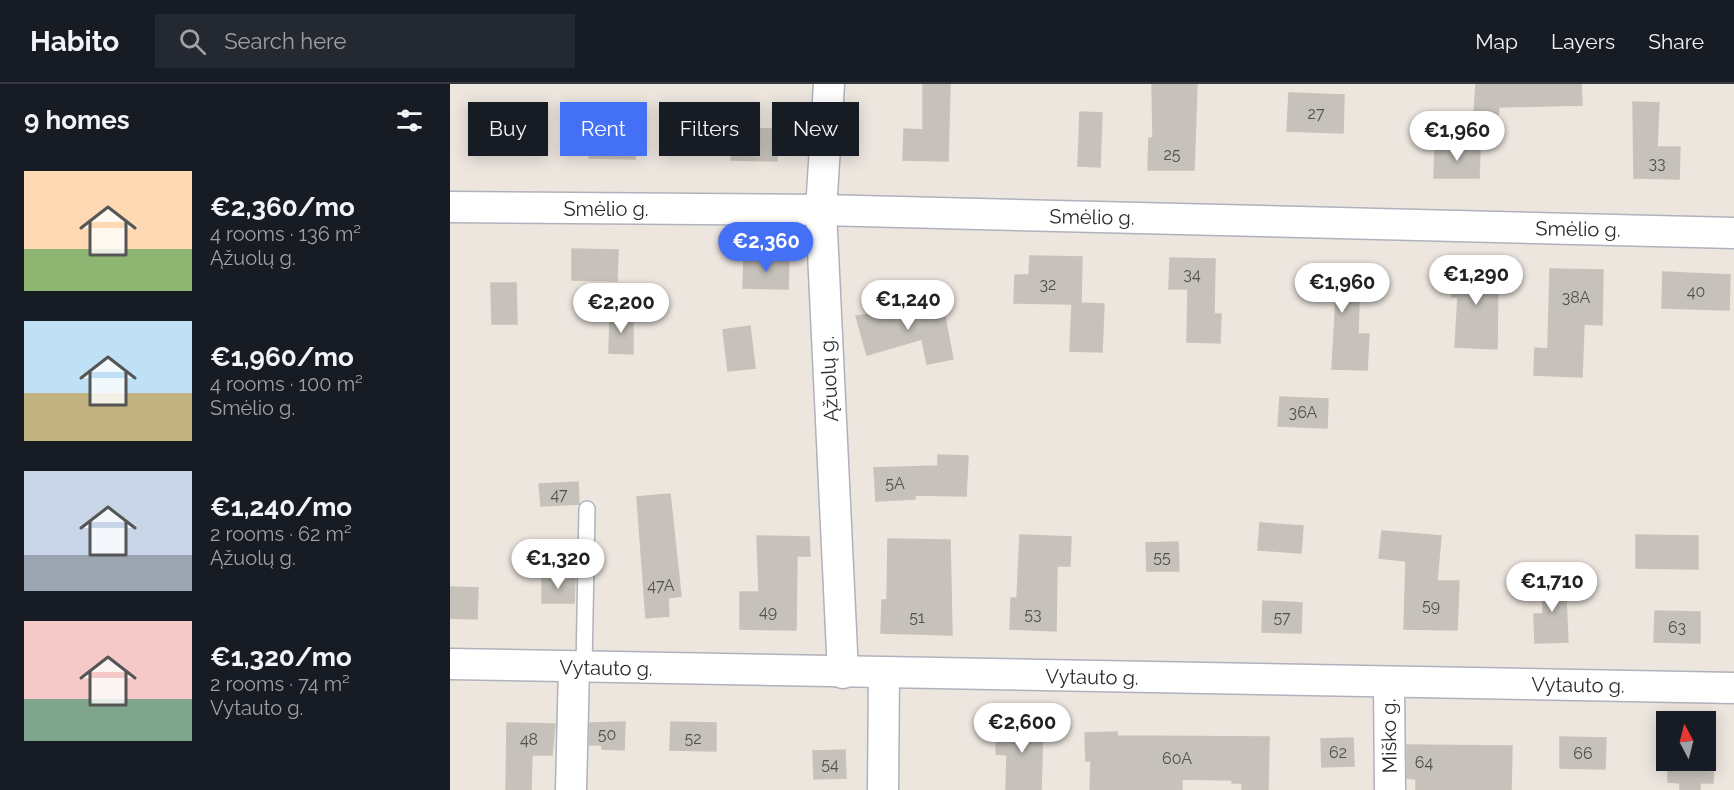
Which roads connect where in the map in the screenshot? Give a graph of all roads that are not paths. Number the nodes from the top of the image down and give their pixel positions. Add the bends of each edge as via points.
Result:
1 (829, 84) edge
2 (450, 207) edge
3 (821, 210) junction
4 (1734, 233) edge
5 (587, 509) dead end
6 (450, 664) edge
7 (579, 667) junction
8 (843, 673) junction
9 (884, 673) junction
10 (1389, 683) junction
11 (1734, 688) edge
12 (571, 790) edge
13 (883, 790) edge
14 (1390, 790) edge

1 - 3 street, Ąžuolų g.
2 - 3 street, Smėlio g.
3 - 4 street, Smėlio g.
3 - 8 street, Ąžuolų g.
5 - 7 lane
6 - 7 street, Vytauto g.
7 - 8 street, Vytauto g.
7 - 12 street
8 - 9 street, Vytauto g.
9 - 10 street, Vytauto g.
9 - 13 street
10 - 11 street, Vytauto g.
10 - 14 street, Miško g.

